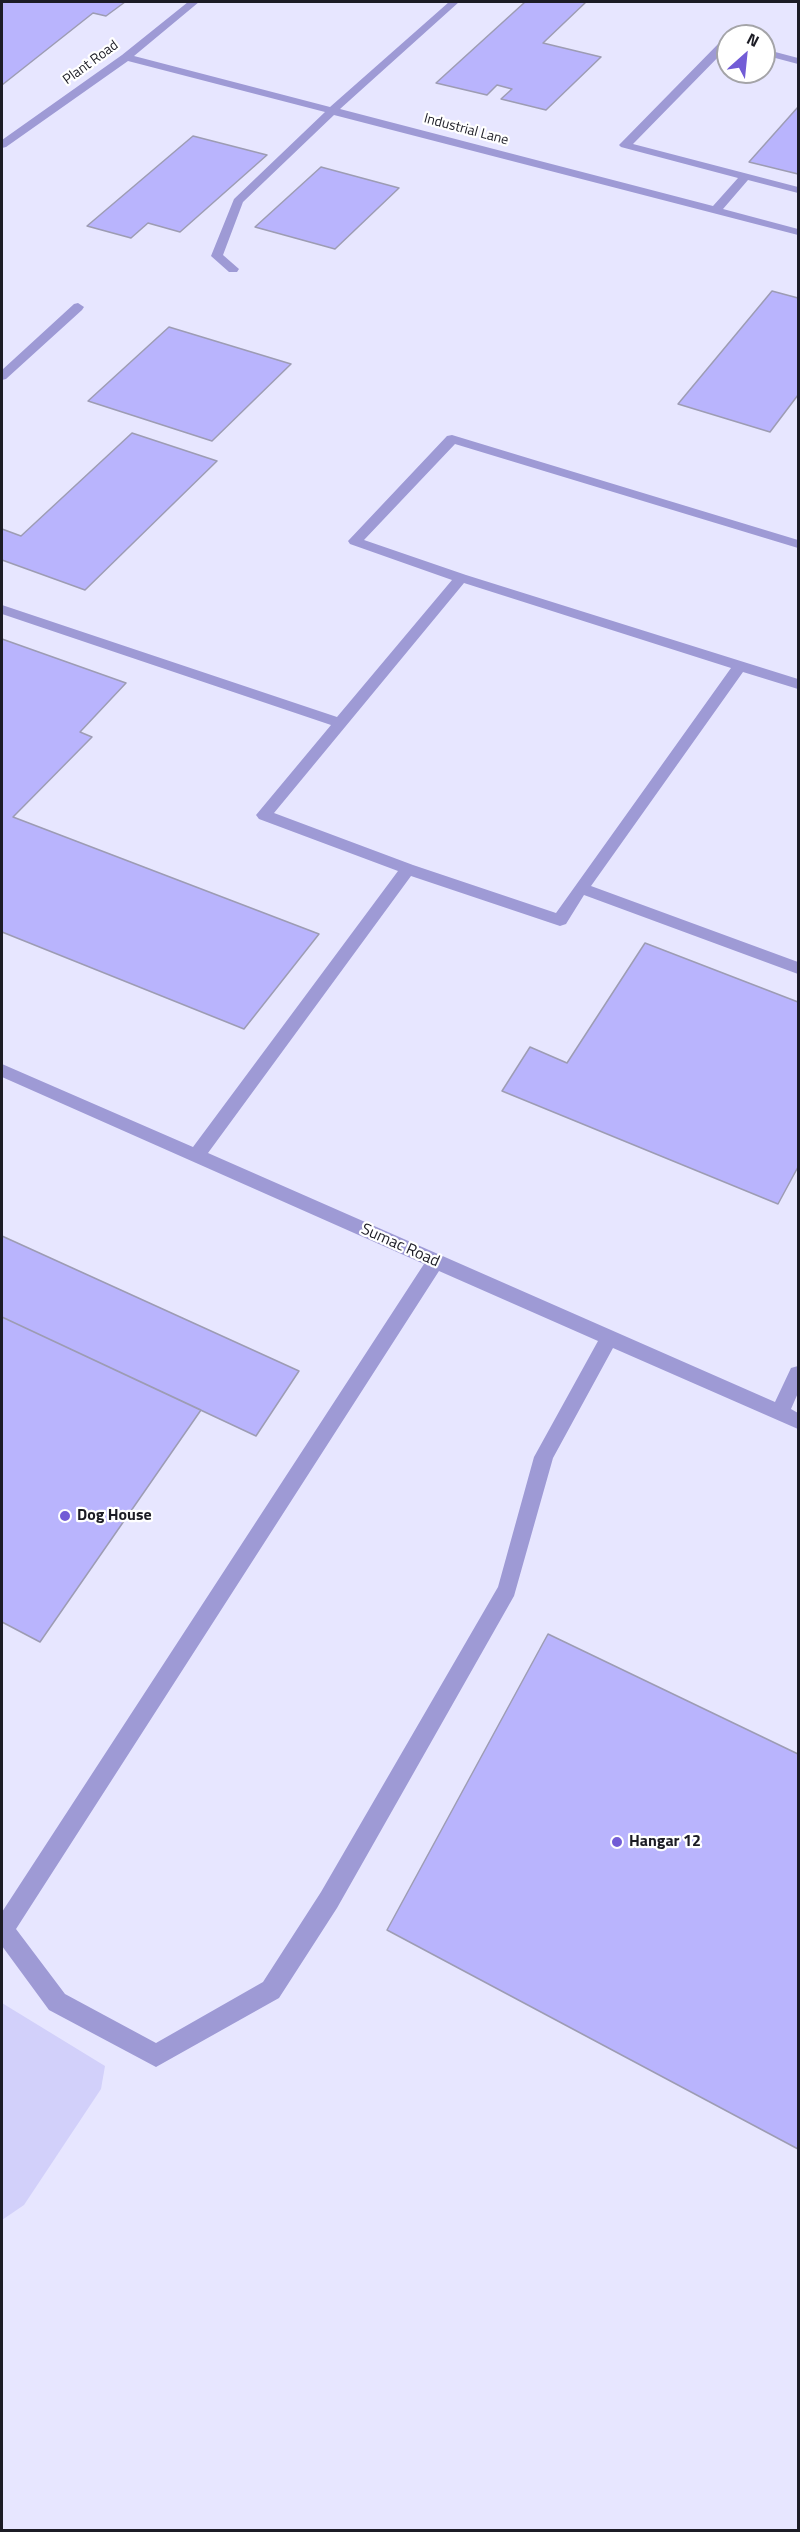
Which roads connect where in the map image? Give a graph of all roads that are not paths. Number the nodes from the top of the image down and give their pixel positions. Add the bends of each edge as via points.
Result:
1 (194, 2) edge
2 (454, 2) edge
3 (716, 52) edge
4 (776, 55) edge
5 (126, 57) junction
6 (798, 61) edge
7 (332, 111) junction
8 (2, 145) edge
9 (745, 176) junction
10 (798, 190) edge
11 (714, 211) junction
12 (798, 232) edge
13 (233, 269) dead end
14 (78, 307) dead end
15 (2, 375) edge
16 (798, 544) edge
17 (461, 578) junction
18 (2, 609) edge
19 (739, 667) junction
20 (798, 684) edge
21 (340, 723) junction
22 (408, 869) junction
23 (581, 888) junction
24 (798, 968) edge
25 (2, 1070) edge
26 (196, 1156) junction
27 (436, 1261) junction
28 (609, 1338) junction
29 (798, 1374) edge
30 (780, 1413) junction
31 (798, 1421) edge
32 (2, 1929) edge

1 - 5 street, Plant Road
2 - 7 street
3 - 9 street via 625,145
4 - 6 street
5 - 7 street, Industrial Lane
5 - 8 street, Plant Road
7 - 11 street, Industrial Lane
7 - 13 street via 238,201 217,256
9 - 10 street
9 - 11 street
11 - 12 street, Industrial Lane
14 - 15 street
16 - 17 street via 452,439 355,540
17 - 19 street
17 - 21 street
18 - 21 street
19 - 20 street
19 - 23 street
21 - 22 street via 264,815
22 - 23 street via 560,920
22 - 26 street
23 - 24 street
25 - 26 street, Sumac Road
26 - 27 street, Sumac Road
27 - 28 street, Sumac Road
27 - 32 street
28 - 30 street, Sumac Road
28 - 32 street via 544,1457 507,1590 329,1900 272,1990 156,2056 57,2002
29 - 30 street
30 - 31 street, Sumac Road

